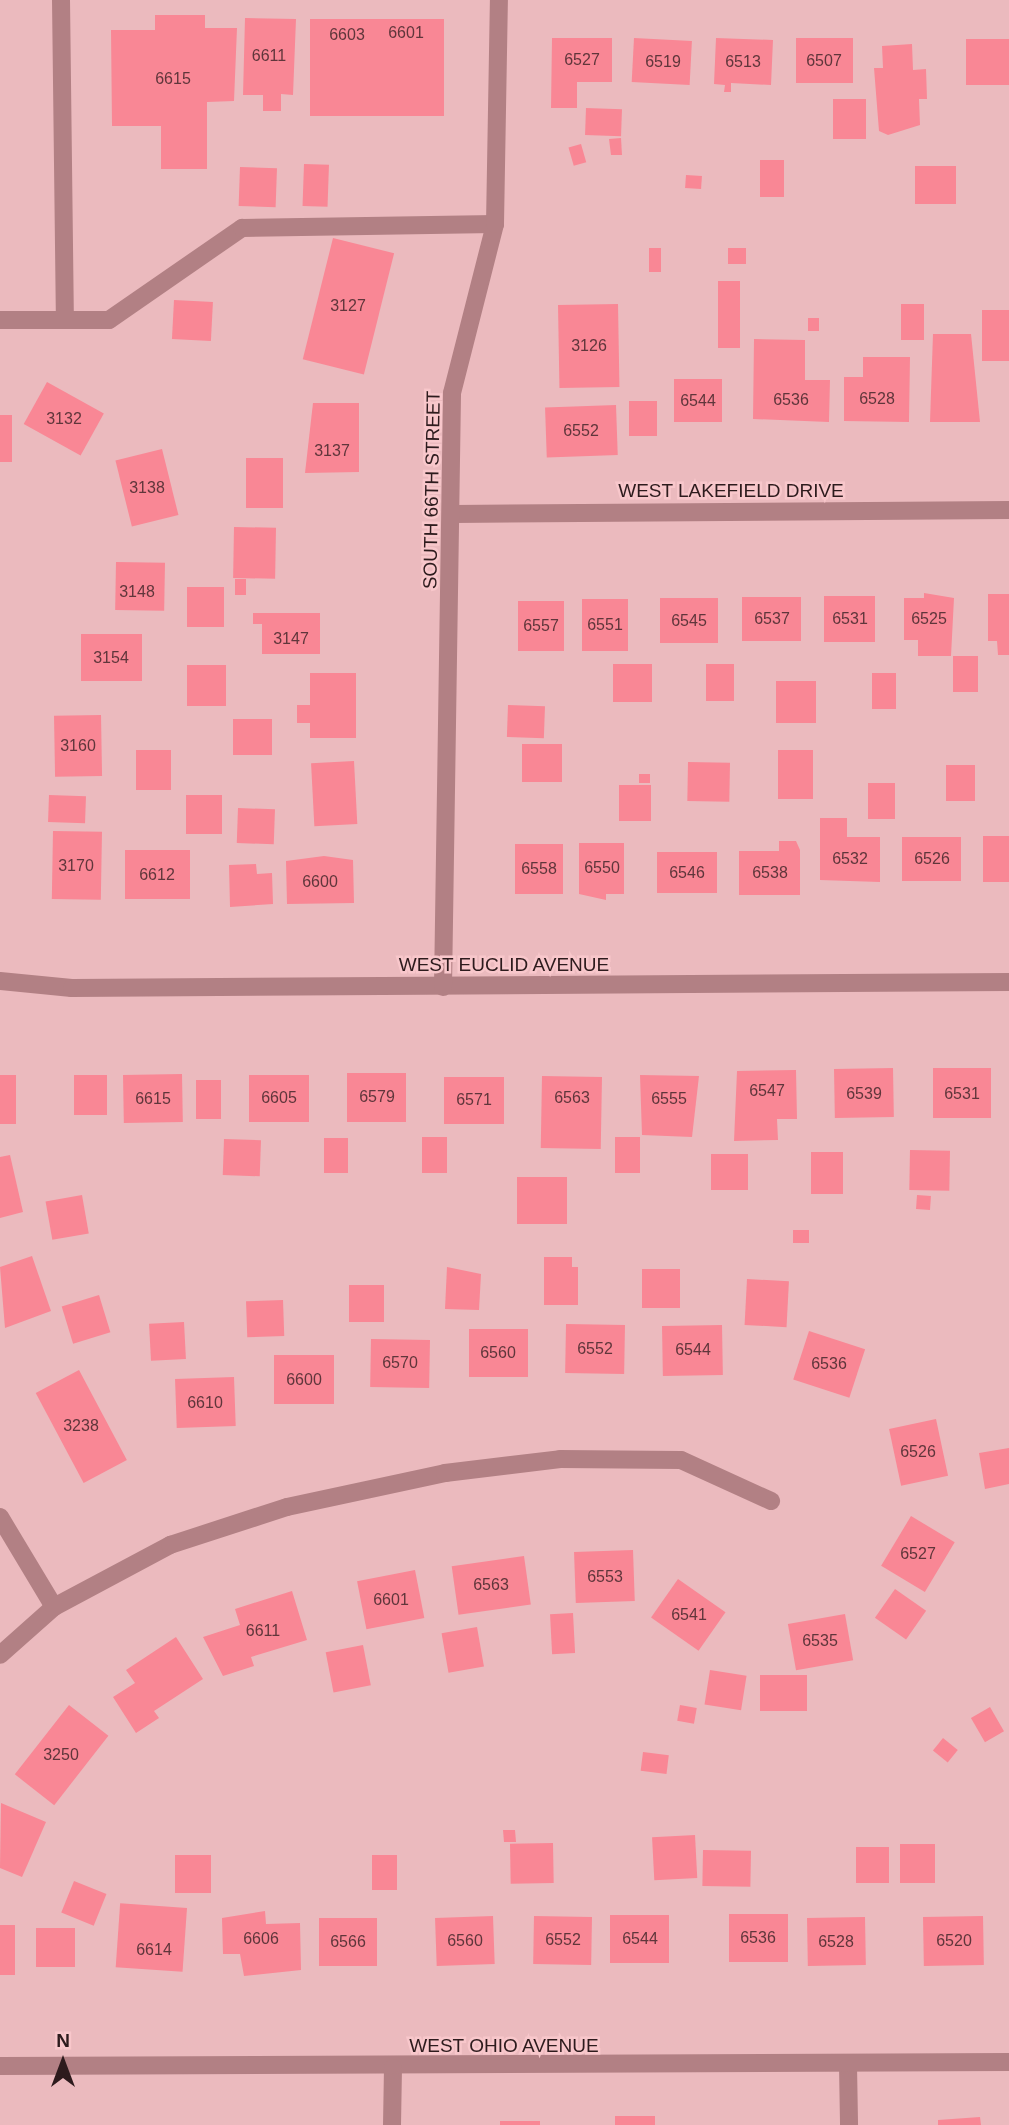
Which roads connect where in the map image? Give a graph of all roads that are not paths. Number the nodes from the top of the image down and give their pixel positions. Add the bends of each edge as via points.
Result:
1 (61, 0) edge
2 (499, 0) edge
3 (495, 224) junction
4 (0, 320) edge
5 (65, 320) junction
6 (1009, 510) edge
7 (454, 514) junction
8 (0, 981) edge
9 (1009, 982) edge
10 (443, 987) junction
11 (771, 1501) dead end
12 (0, 1517) edge
13 (54, 1607) junction
14 (0, 1655) edge
15 (1009, 2062) edge
16 (848, 2065) junction
17 (0, 2066) edge
18 (393, 2068) junction
19 (392, 2125) edge
20 (849, 2125) edge

1 - 5 street
2 - 3 street, SOUTH 66TH STREET
3 - 5 street via 242,228 109,320
3 - 7 street, SOUTH 66TH STREET via 452,393
4 - 5 street
6 - 7 street, WEST LAKEFIELD DRIVE
7 - 10 street, SOUTH 66TH STREET
8 - 10 street, WEST EUCLID AVENUE via 72,988
9 - 10 street, WEST EUCLID AVENUE
11 - 13 street via 681,1460 560,1459 445,1473 287,1507 170,1545
12 - 13 street
13 - 14 street
15 - 16 street, WEST OHIO AVENUE
16 - 18 street, WEST OHIO AVENUE
16 - 20 street
17 - 18 street, WEST OHIO AVENUE
18 - 19 street

